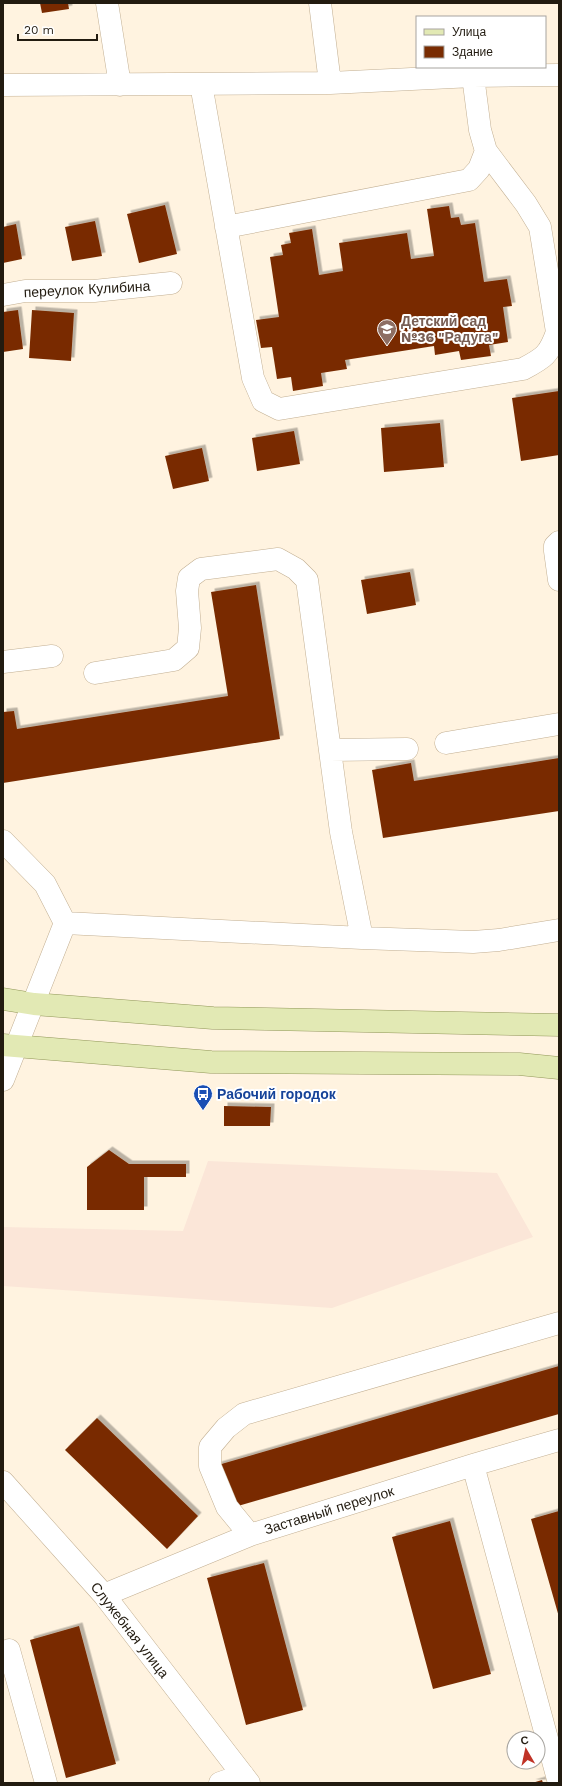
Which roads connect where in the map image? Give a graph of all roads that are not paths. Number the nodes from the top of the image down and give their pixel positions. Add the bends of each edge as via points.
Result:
1 (107, 3) edge
2 (320, 3) edge
3 (559, 75) edge
4 (473, 76) junction
5 (330, 83) junction
6 (201, 84) junction
7 (3, 85) edge
8 (120, 85) junction
9 (486, 151) junction
10 (226, 227) junction
11 (171, 283) dead end
12 (3, 295) edge
13 (559, 542) edge
14 (559, 580) edge
15 (52, 656) dead end
16 (3, 662) edge
17 (95, 673) dead end
18 (559, 724) edge
19 (446, 743) dead end
20 (407, 748) dead end
21 (330, 750) junction
22 (3, 841) edge
23 (65, 923) junction
24 (559, 930) edge
25 (362, 938) junction
26 (3, 999) edge
27 (34, 1004) junction
28 (559, 1025) edge
29 (10, 1046) edge
30 (559, 1068) edge
31 (3, 1080) edge
32 (559, 1323) edge
33 (559, 1440) edge
34 (473, 1465) junction
35 (3, 1482) edge
36 (250, 1535) junction
37 (104, 1595) junction
38 (9, 1650) dead end
39 (246, 1779) edge
40 (46, 1783) edge
41 (220, 1783) edge
42 (559, 1783) edge

1 - 8 street
2 - 5 street
3 - 4 street
4 - 5 street
4 - 9 street via 480,130
5 - 6 street
6 - 8 street
6 - 10 street
7 - 8 street
9 - 10 street via 479,169 469,180
9 - 10 street via 540,227 557,332 551,348 539,360 523,368 279,409 263,401 252,378
11 - 12 street, переулок Кулибина via 94,291 25,292
13 - 14 street via 555,551
15 - 16 street
17 - 21 street via 174,660 188,648 190,628 187,590 189,578 201,569 278,559 296,569 307,580
18 - 19 street
20 - 21 street
21 - 25 street via 341,832
22 - 23 street via 45,884
23 - 25 street
23 - 27 street
24 - 25 street via 473,942
26 - 27 main road
27 - 28 main road via 213,1018
27 - 29 street
29 - 30 main road via 211,1062 519,1064
29 - 31 street
32 - 36 street via 244,1414 226,1428 210,1447 210,1466 227,1507
33 - 34 street, Заставный переулок
34 - 36 street, Заставный переулок
34 - 42 street
35 - 37 street, Служебная улица
36 - 37 street, Заставный переулок
37 - 39 street, Служебная улица
38 - 40 street
39 - 41 street

